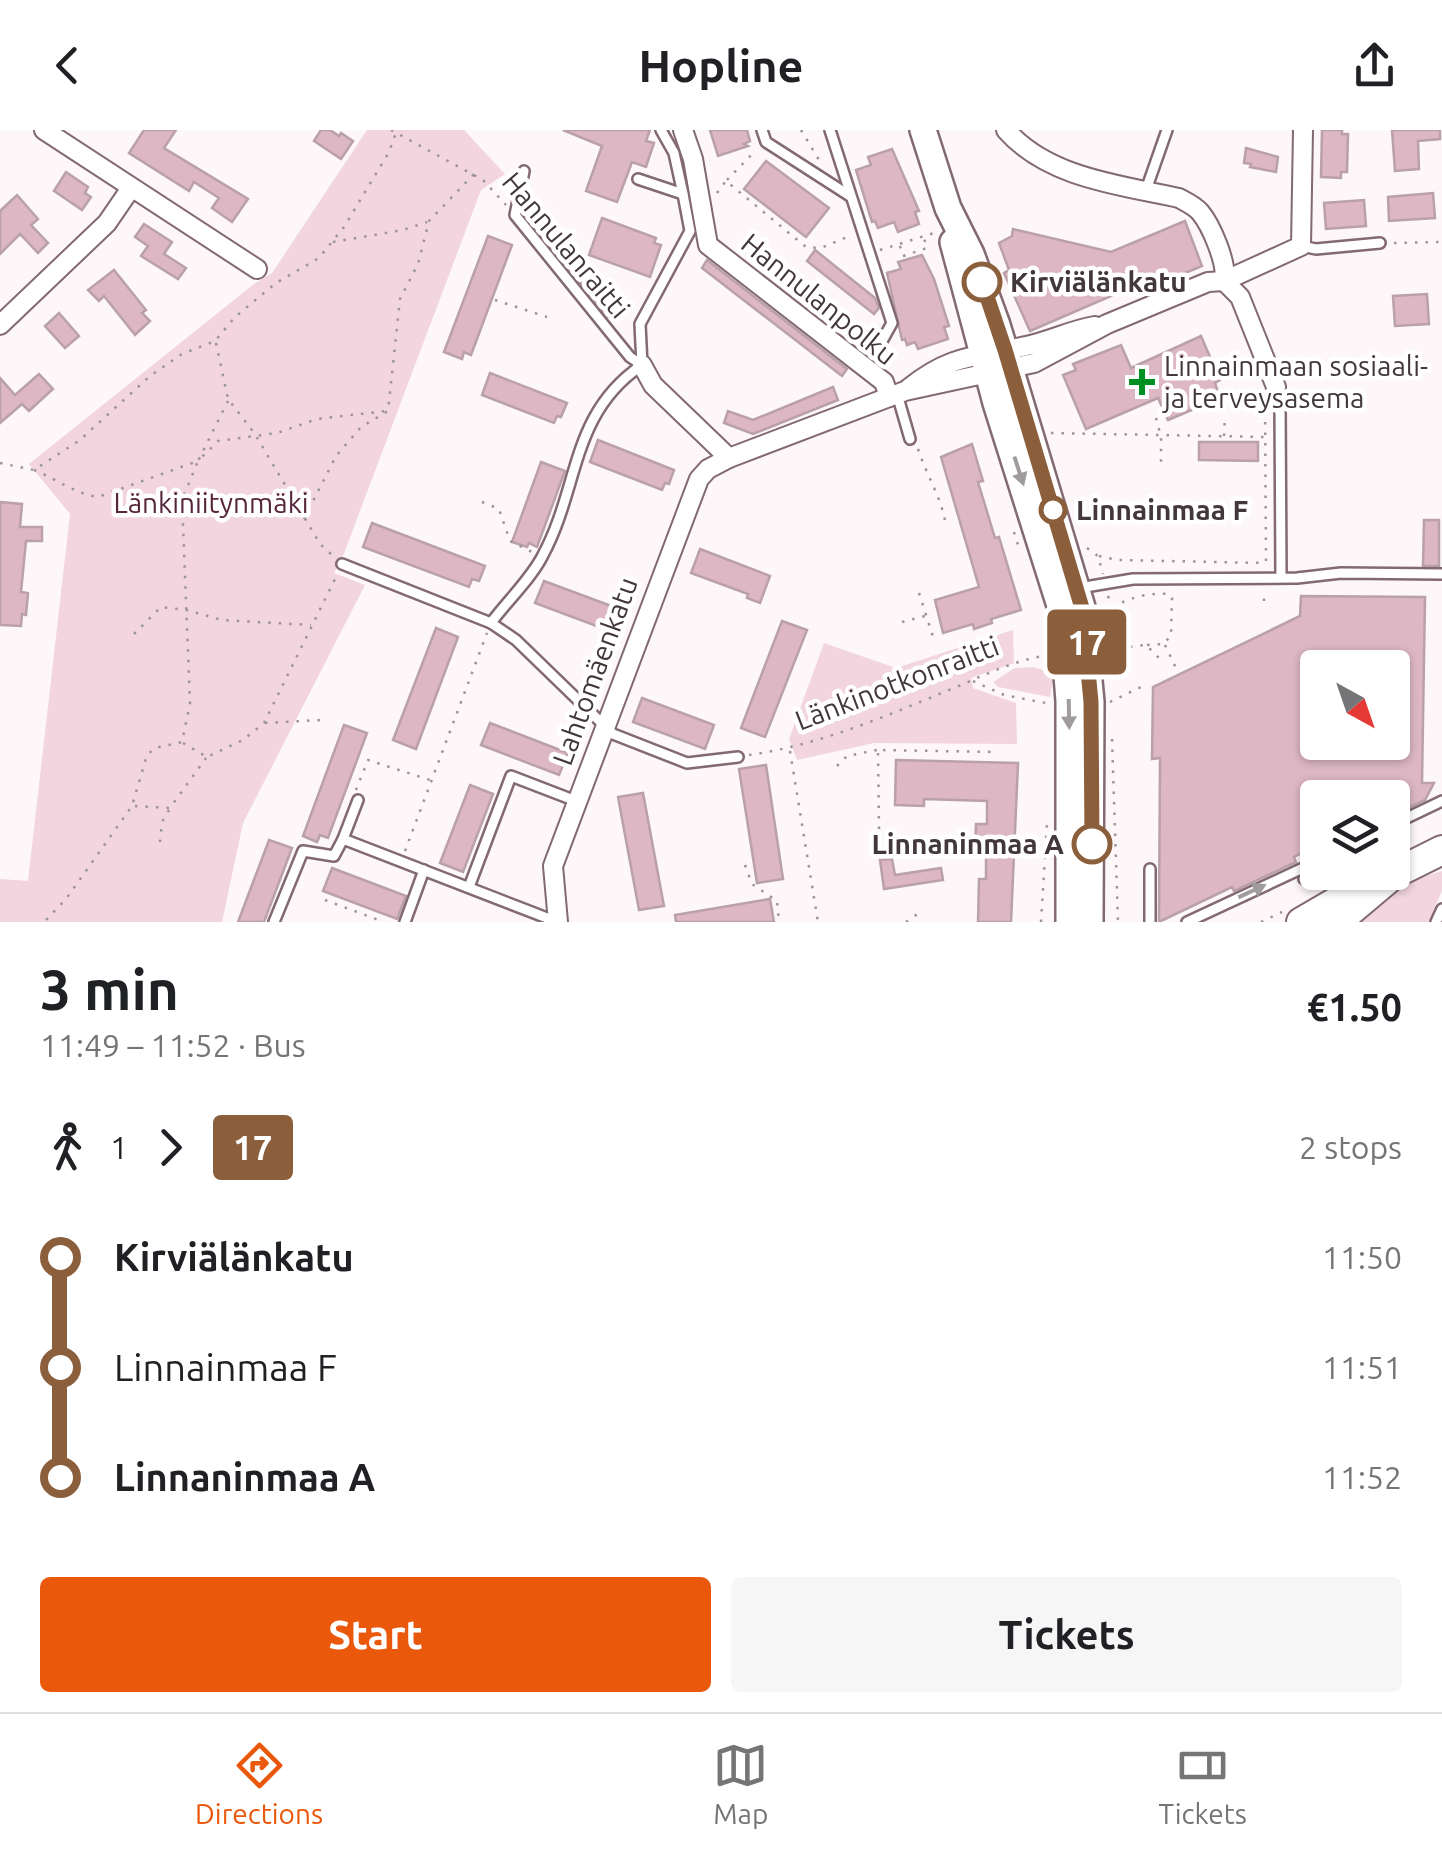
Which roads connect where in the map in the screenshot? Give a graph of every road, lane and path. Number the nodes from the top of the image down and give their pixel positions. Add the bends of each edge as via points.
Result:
1 (44, 130) edge
2 (662, 130) edge
3 (683, 130) edge
4 (762, 130) edge
5 (801, 130) edge
6 (830, 130) edge
7 (923, 130) edge
8 (1006, 130) edge
9 (1167, 130) edge
10 (1303, 130) edge
11 (395, 131) edge
12 (766, 142) junction
13 (810, 170) junction
14 (524, 171) dead end
15 (474, 174) junction
16 (638, 179) dead end
17 (726, 182) junction
18 (131, 188) junction
19 (1146, 190) junction
20 (683, 194) junction
21 (851, 196) junction
22 (702, 212) junction
23 (515, 215) junction
24 (428, 221) junction
25 (862, 230) junction
26 (936, 232) dead end
27 (924, 236) junction
28 (333, 242) junction
29 (1442, 242) edge
30 (1380, 243) joint
31 (899, 244) junction
32 (1301, 246) junction
33 (871, 253) junction
34 (258, 269) dead end
35 (1224, 281) junction
36 (495, 300) dead end
37 (547, 318) dead end
38 (0, 325) edge
39 (215, 341) junction
40 (882, 341) dead end
41 (997, 362) junction
42 (642, 365) junction
43 (1276, 386) joint
44 (897, 394) junction
45 (228, 400) junction
46 (1266, 410) dead end
47 (388, 411) junction
48 (1225, 415) dead end
49 (1156, 418) dead end
50 (1044, 432) dead end
51 (255, 434) junction
52 (1162, 437) junction
53 (1224, 437) junction
54 (1266, 437) junction
55 (912, 439) joint
56 (728, 458) junction
57 (198, 461) junction
58 (0, 463) edge
59 (1161, 465) dead end
60 (34, 470) junction
61 (482, 502) dead end
62 (304, 519) junction
63 (945, 521) dead end
64 (1012, 523) dead end
65 (1098, 556) dead end
66 (542, 557) junction
67 (1025, 559) dead end
68 (1266, 562) junction
69 (342, 564) junction
70 (1442, 574) edge
71 (1265, 577) junction
72 (1280, 577) junction
73 (1068, 591) junction
74 (919, 592) dead end
75 (1264, 601) dead end
76 (1112, 607) dead end
77 (186, 610) junction
78 (926, 615) junction
79 (902, 622) dead end
80 (490, 623) junction
81 (312, 625) junction
82 (134, 634) dead end
83 (935, 643) dead end
84 (1164, 644) junction
85 (1146, 645) junction
86 (1107, 649) dead end
87 (1048, 655) dead end
88 (1161, 660) dead end
89 (1176, 668) dead end
90 (972, 681) junction
91 (1143, 686) dead end
92 (1055, 705) dead end
93 (1104, 705) dead end
94 (321, 720) dead end
95 (264, 723) junction
96 (604, 726) junction
97 (182, 742) junction
98 (789, 749) junction
99 (878, 750) junction
100 (997, 752) dead end
101 (738, 756) joint
102 (207, 757) junction
103 (837, 766) dead end
104 (431, 780) junction
105 (358, 800) joint
106 (576, 801) junction
107 (1442, 801) edge
108 (132, 806) junction
109 (170, 808) junction
110 (1410, 816) edge
111 (1048, 823) dead end
112 (879, 828) dead end
113 (343, 840) junction
114 (160, 842) dead end
115 (1442, 850) edge
116 (402, 861) junction
117 (745, 865) dead end
118 (1410, 865) edge
119 (1150, 868) dead end
120 (424, 870) junction
121 (1300, 872) edge
122 (469, 886) junction
123 (1357, 890) edge
124 (1376, 890) edge
125 (325, 900) dead end
126 (1442, 909) edge
127 (919, 913) dead end
128 (1068, 915) edge
129 (528, 917) edge
130 (558, 920) edge
131 (44, 922) edge
132 (274, 922) edge
133 (384, 922) edge
134 (405, 922) edge
135 (779, 922) edge
136 (818, 922) edge
137 (906, 922) edge
138 (1041, 922) edge
139 (1090, 922) edge
140 (1150, 922) edge
141 (1187, 922) edge
142 (1300, 922) edge
143 (1337, 922) edge
144 (1436, 922) edge

1 - 18 street
2 - 20 lane
3 - 22 street, Hannulanpolku
4 - 12 lane
5 - 13 path via 820,158
6 - 21 lane
7 - 41 main road via 971,254
8 - 19 street via 1061,168
9 - 19 lane
10 - 32 street
11 - 15 path, Hannulanraitti
11 - 28 path via 389,152
12 - 13 lane
12 - 17 path
13 - 21 lane
14 - 23 lane
15 - 23 path, Hannulanraitti
15 - 24 path
16 - 20 lane
17 - 22 path
17 - 25 path via 806,247 821,248
18 - 34 street
18 - 38 street via 107,223
19 - 35 street via 1179,198 1202,214
20 - 42 lane via 690,230 640,324
21 - 25 lane
22 - 44 street, Hannulanpolku via 708,245
23 - 42 lane, Hannulanraitti
24 - 28 path
24 - 47 path via 418,264 400,299
25 - 33 lane
26 - 27 path
27 - 31 path
27 - 31 path via 928,248 903,256
28 - 39 path via 235,317
29 - 30 path
30 - 32 lane
31 - 33 path
32 - 35 street
33 - 40 lane via 892,324
35 - 41 street via 1107,324 1070,330
35 - 43 street via 1240,297
36 - 37 path
39 - 45 path
39 - 60 path via 150,376 80,440
41 - 44 street via 958,358
41 - 73 main road
42 - 56 street via 653,386
42 - 66 lane via 595,410
43 - 72 lane
44 - 55 lane
44 - 56 street
45 - 51 path
45 - 57 path
46 - 54 path
47 - 51 path
47 - 62 path via 361,427 336,456
48 - 53 path
49 - 52 path
50 - 52 path
51 - 57 path via 218,441
51 - 62 path
52 - 53 path
52 - 59 path
53 - 54 path
54 - 68 path
55 - 63 path
56 - 96 street, Lahtomäenkatu via 692,489
57 - 60 path via 98,498
57 - 77 path via 182,500
58 - 60 path
61 - 66 path via 499,509 510,542
62 - 69 path
64 - 67 path
65 - 68 path
66 - 80 lane
68 - 71 path
69 - 80 lane
69 - 81 path
70 - 72 lane
71 - 72 lane
71 - 73 lane via 1134,579
71 - 75 path
73 -> 128 main road
73 - 139 main road via 1088,654
74 - 78 path
76 - 84 path via 1168,594 1171,636
77 - 81 path via 222,620
77 - 82 path via 161,608
77 - 97 path via 190,703
78 - 79 path
78 - 83 path
80 - 96 lane
80 - 104 path
81 - 95 path
84 - 85 path
84 - 89 path
85 - 86 path
85 - 88 path
87 - 90 path, Länkinotkonraitti via 1010,662
90 - 92 path
90 - 98 path, Länkinotkonraitti
91 - 93 path
94 - 95 path
95 - 102 path
96 - 101 lane via 688,763
96 - 106 street, Lahtomäenkatu
97 - 102 path
97 - 108 path via 147,755
98 - 101 path, Länkinotkonraitti
98 - 136 path
99 - 100 path
99 - 103 path via 847,756
99 - 112 path
102 - 109 path
104 - 105 path via 368,760 354,794
104 - 116 path
105 - 113 lane
106 - 122 lane via 511,776
106 - 130 street, Lahtomäenkatu via 553,866
107 - 110 lane
108 - 109 path
108 - 131 path
109 - 114 path
111 - 138 path
113 - 116 lane
113 - 132 lane via 334,856 304,851
115 - 118 main road
116 - 120 lane
117 - 135 path via 752,884 776,901
119 - 140 lane
120 - 122 lane
120 - 134 lane
141 -> 121 lane
122 - 129 lane
123 - 142 main road
124 - 143 main road
125 - 133 path
126 - 144 lane
127 - 137 path
129 - 130 lane

